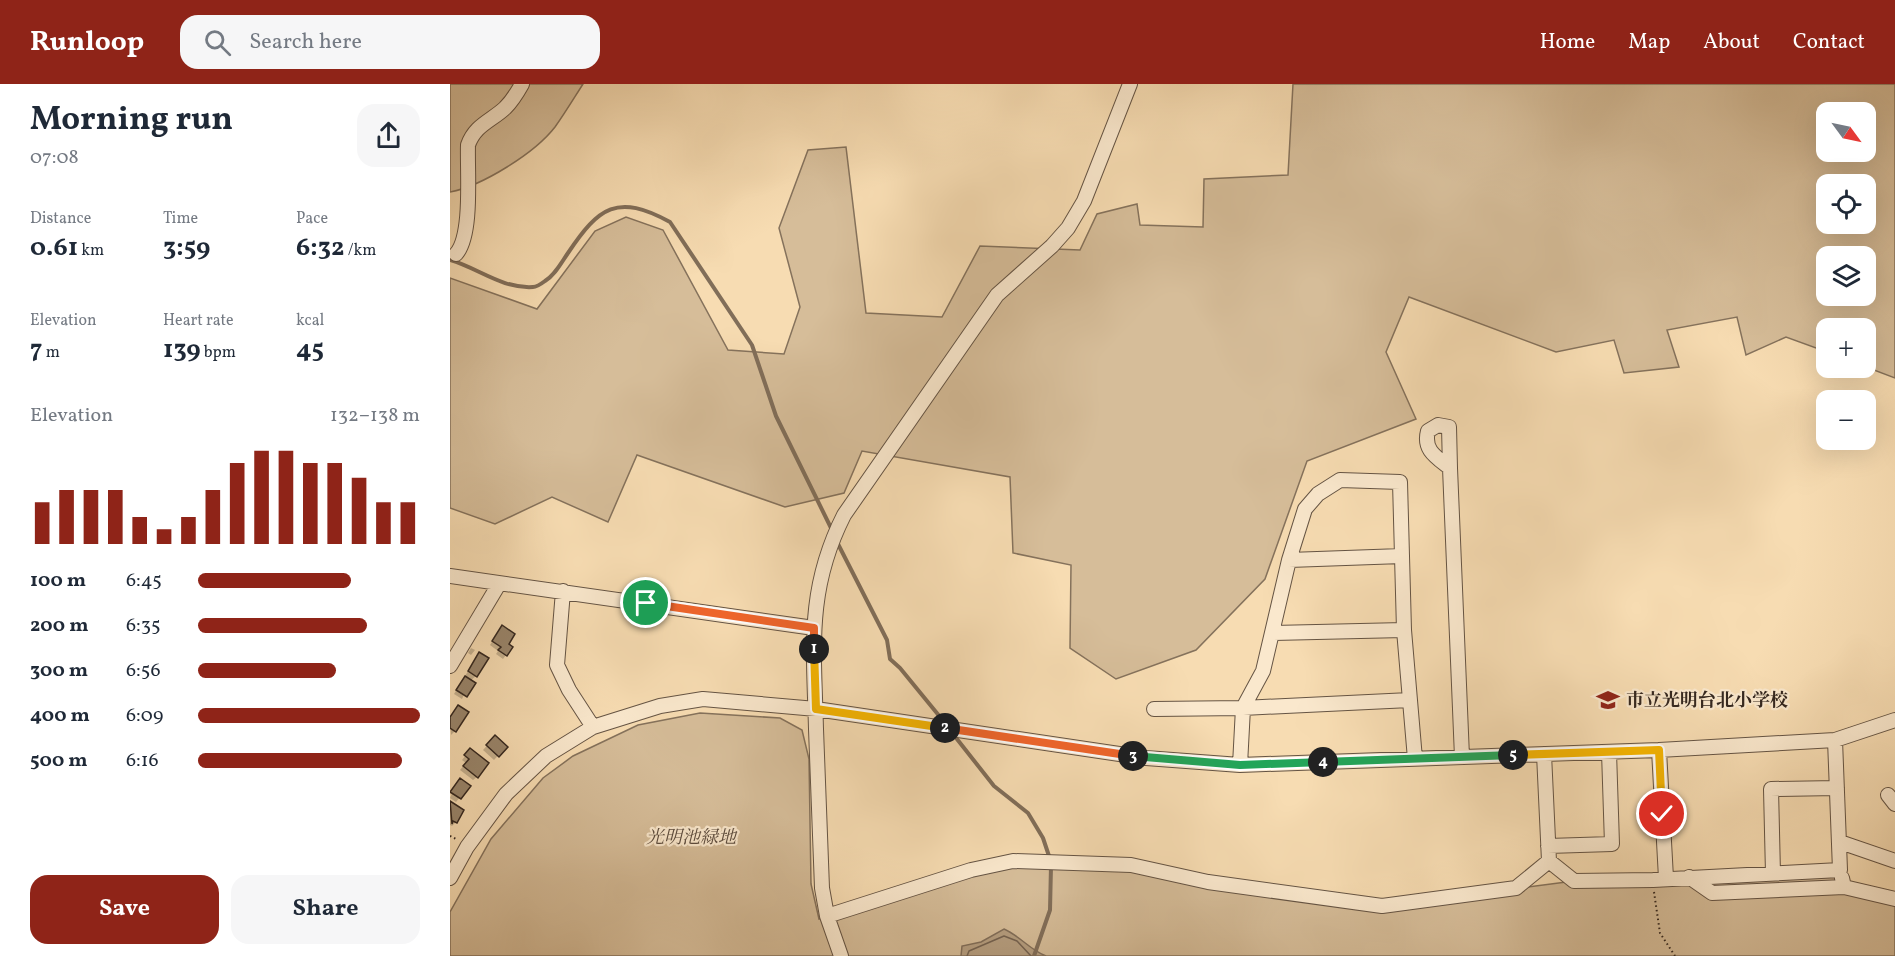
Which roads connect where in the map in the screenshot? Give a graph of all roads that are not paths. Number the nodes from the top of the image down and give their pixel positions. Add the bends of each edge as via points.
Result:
1 (522, 84) edge
2 (1130, 84) edge
3 (456, 254) dead end
4 (1450, 468) dead end
5 (1402, 556) junction
6 (1289, 560) junction
7 (450, 576) edge
8 (499, 584) junction
9 (563, 591) junction
10 (814, 628) junction
11 (1404, 630) junction
12 (1273, 633) junction
13 (450, 666) edge
14 (1410, 700) junction
15 (1244, 708) junction
16 (816, 709) junction
17 (1154, 709) dead end
18 (1895, 720) edge
19 (593, 726) junction
20 (1834, 740) junction
21 (1659, 750) junction
22 (1609, 752) junction
23 (1544, 754) junction
24 (1462, 757) junction
25 (1415, 759) junction
26 (1240, 765) junction
27 (1837, 788) junction
28 (1840, 842) junction
29 (1548, 846) junction
30 (1549, 861) junction
31 (1895, 861) edge
32 (1839, 870) junction
33 (1773, 874) junction
34 (1689, 877) junction
35 (450, 878) edge
36 (1659, 879) junction
37 (1844, 887) junction
38 (1895, 899) edge
39 (826, 916) junction
40 (841, 956) edge

1 - 3 street via 503,110 471,135 466,231
2 - 10 street via 1084,201 1068,228 997,295 844,515 821,569
4 - 24 street
5 - 6 street
5 - 6 street via 1400,482 1340,480 1318,494 1305,510
5 - 11 street
6 - 12 street
7 - 8 street
8 - 9 street
8 - 13 street
9 - 10 street
9 - 19 street via 557,665
10 - 16 street
11 - 12 street
11 - 14 street
12 - 15 street via 1263,671
14 - 15 street
14 - 25 street
15 - 17 street
15 - 26 street
16 - 19 street via 703,699 660,705
16 - 26 street via 1146,758
16 - 39 street
18 - 20 street
19 - 35 street via 546,756 506,794 467,847
20 - 21 street
20 - 27 street
21 - 22 street
21 - 36 street
22 - 23 street
22 - 29 street via 1612,844
23 - 24 street
23 - 29 street
24 - 25 street
25 - 26 street
27 - 28 street
27 - 33 street via 1771,789
28 - 31 street
28 - 32 street
29 - 30 street
30 - 36 street via 1575,881
30 - 39 street via 1516,888 1382,906 1208,882 1131,866 1013,861 961,873
32 - 33 street
32 - 37 street
33 - 34 street
34 - 36 street
34 - 37 street via 1712,893
37 - 38 street
39 - 40 street

